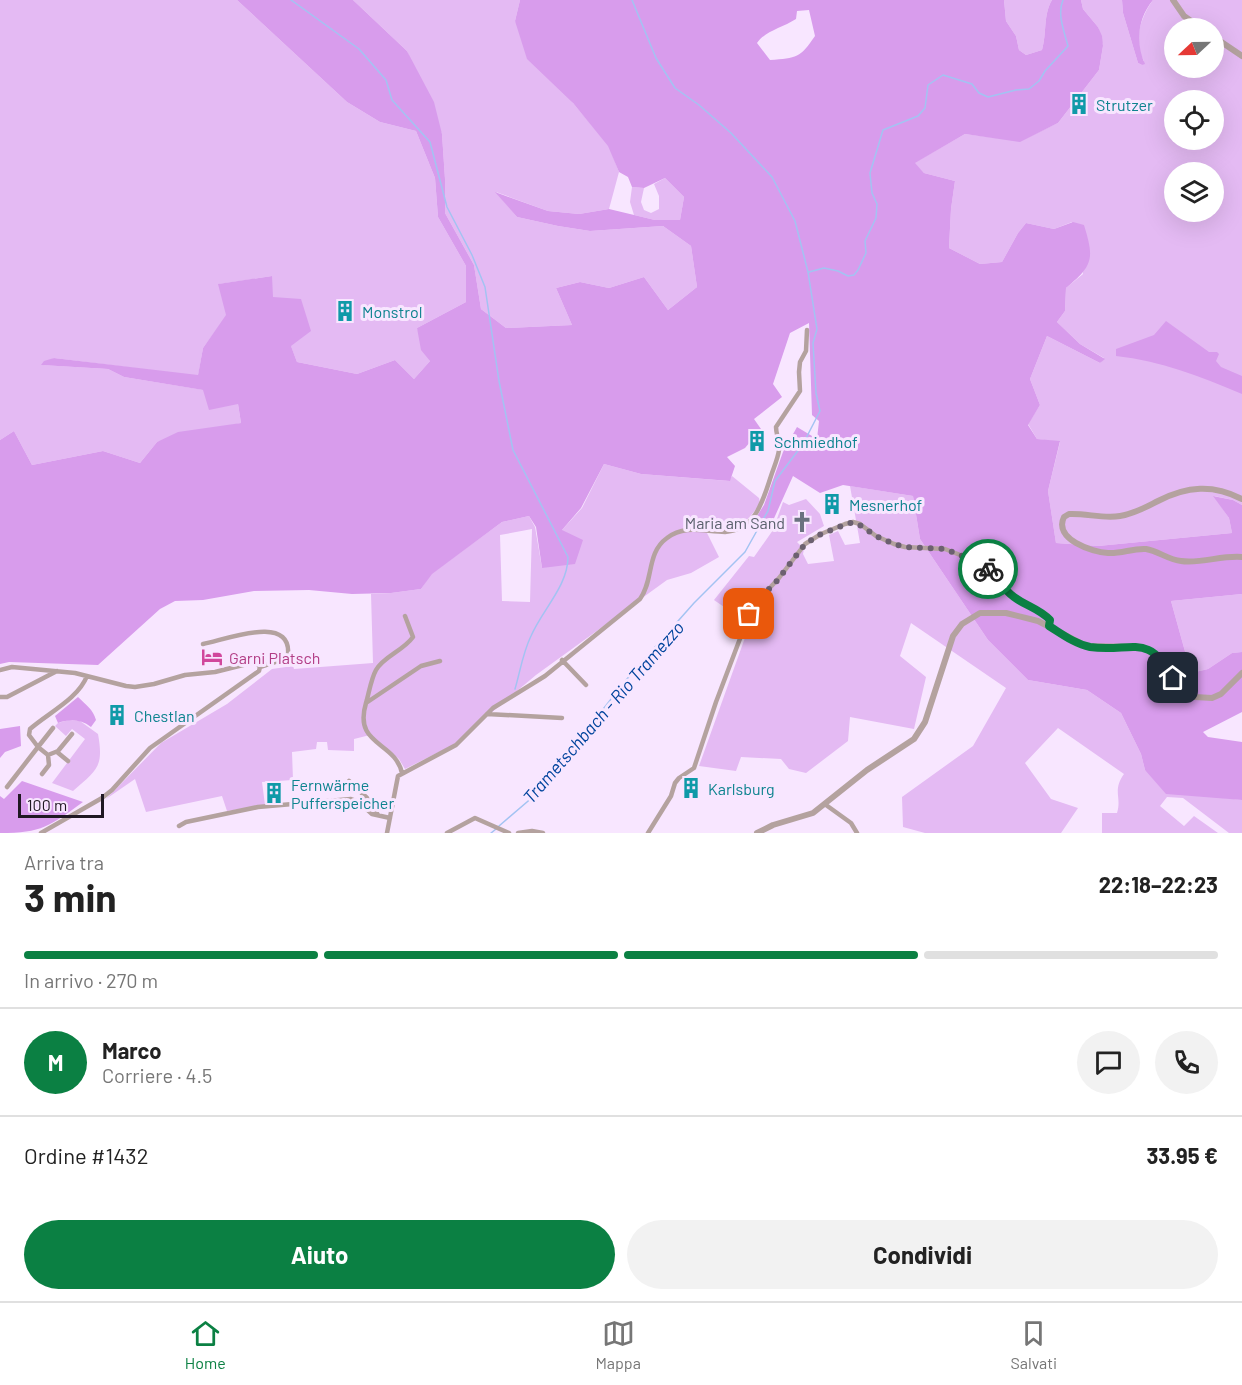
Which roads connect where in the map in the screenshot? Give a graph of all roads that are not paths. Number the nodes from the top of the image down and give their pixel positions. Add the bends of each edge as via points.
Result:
1 (1173, 0) edge
2 (1187, 18) edge
3 (1224, 44) edge
4 (1242, 56) edge
5 (807, 330) dead end
6 (1242, 499) edge
7 (752, 522) junction
8 (770, 529) dead end
9 (1242, 557) edge
10 (405, 616) dead end
11 (1049, 626) junction
12 (203, 644) dead end
13 (562, 660) junction
14 (440, 661) dead end
15 (260, 667) junction
16 (0, 670) edge
17 (57, 671) junction
18 (1242, 673) edge
19 (87, 676) junction
20 (586, 684) dead end
21 (0, 697) edge
22 (366, 703) junction
23 (487, 714) junction
24 (562, 718) dead end
25 (53, 728) dead end
26 (72, 734) dead end
27 (38, 747) junction
28 (57, 752) junction
29 (48, 755) junction
30 (68, 761) dead end
31 (402, 773) junction
32 (42, 774) dead end
33 (349, 781) dead end
34 (7, 788) dead end
35 (826, 805) junction
36 (378, 815) junction
37 (390, 818) junction
38 (179, 826) dead end
39 (41, 833) edge
40 (387, 833) edge
41 (447, 833) edge
42 (509, 833) edge
43 (518, 833) edge
44 (543, 833) edge
45 (648, 833) edge
46 (757, 833) edge
47 (857, 833) edge

1 - 2 street
3 - 4 street
5 - 7 street via 806,351 800,362 800,391 776,428 779,451 763,502
6 - 9 street via 1224,491 1196,488 1120,516 1069,514 1064,517 1062,528 1077,543 1101,552 1146,549 1181,561
7 - 8 street
7 - 13 street via 732,531 694,529 667,537 654,552 640,599
10 - 22 street via 413,637 376,670
11 - 18 street via 1086,646 1134,646 1149,650 1165,663 1179,687 1195,697 1221,694
11 - 35 street via 995,611 967,619 953,636 919,733
11 - 45 street via 1050,620 1043,613 1005,591 983,564 945,549 894,544 854,522 821,534 805,544 752,607 694,768 675,783
12 - 15 street via 256,631 283,636 288,655
13 - 20 street
13 - 23 street via 545,676
14 - 22 street via 421,666
15 - 19 street via 255,662 135,687
15 - 39 street via 150,748 102,798
16 - 17 street via 12,667
17 - 19 street
17 - 21 street via 7,698
19 - 27 street via 72,695 30,729 29,735
22 - 31 street via 364,729 397,760
23 - 24 street
23 - 31 street via 456,745
25 - 27 street
26 - 28 street
27 - 29 street
27 - 34 street
28 - 29 street
28 - 30 street
29 - 32 street via 49,765
31 - 37 street via 396,779
33 - 36 street
35 - 46 street via 805,817
35 - 47 street via 851,823
36 - 37 street
36 - 38 street via 359,802 347,800 258,807
37 - 40 street
41 - 42 street via 472,818
43 - 44 street

